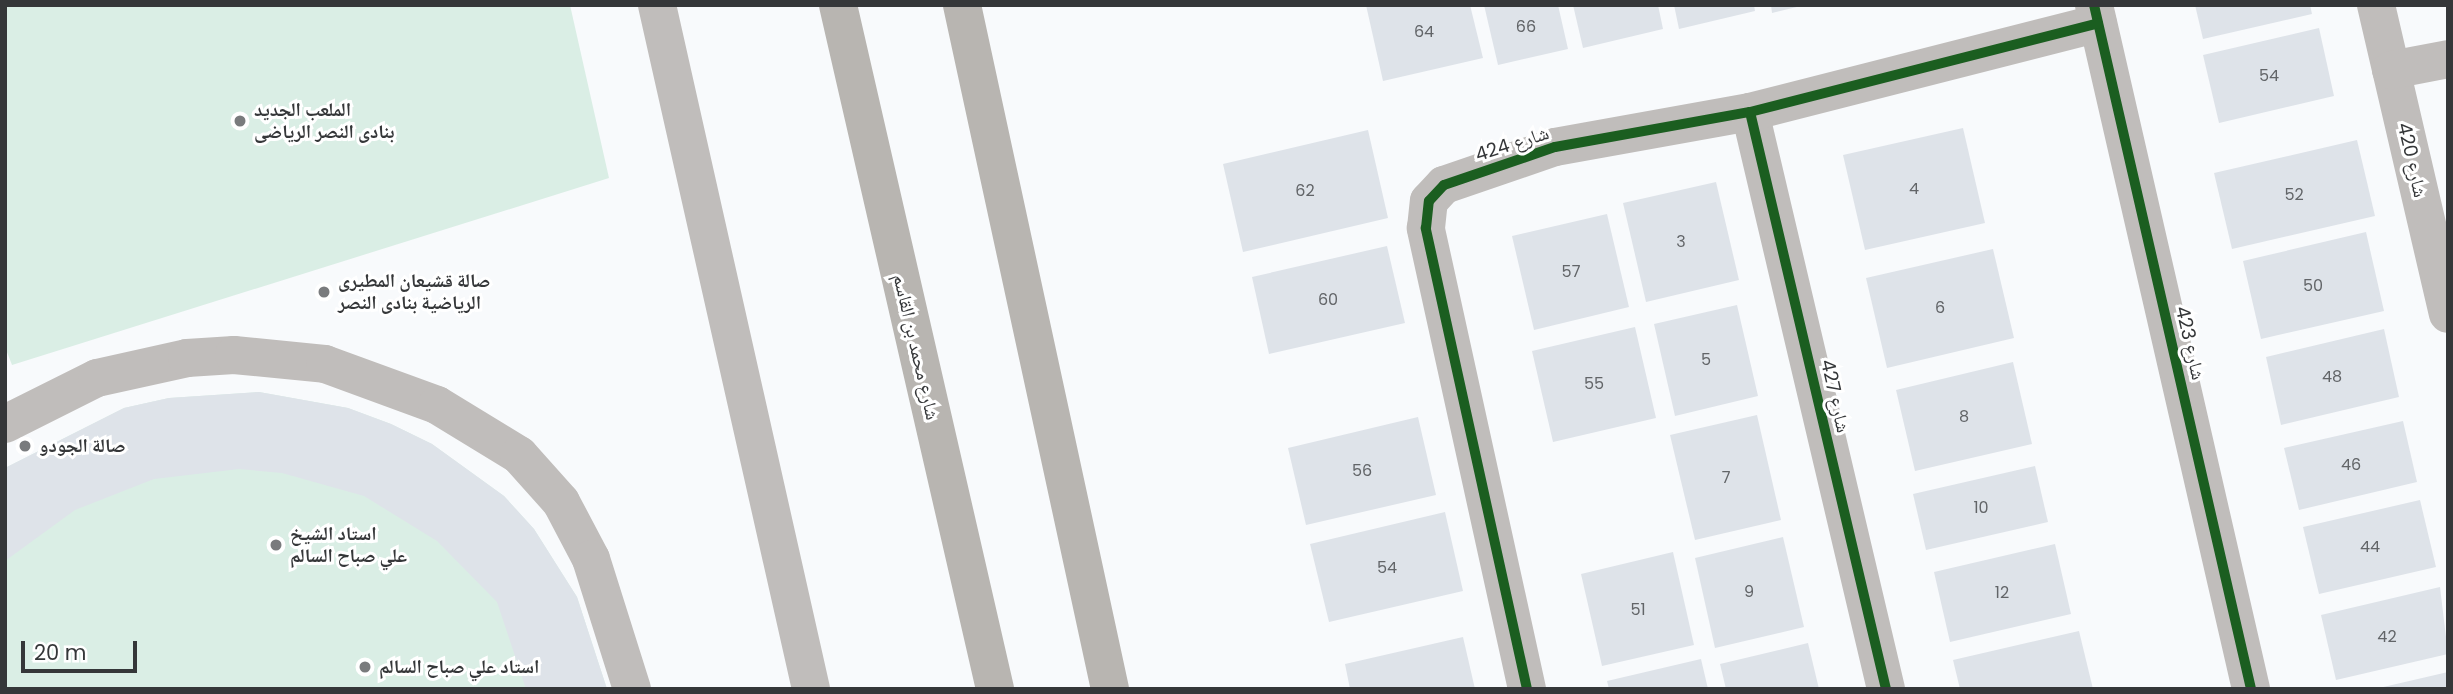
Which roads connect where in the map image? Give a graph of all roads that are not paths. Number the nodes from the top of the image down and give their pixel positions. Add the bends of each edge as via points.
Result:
1 (657, 5) edge
2 (838, 5) edge
3 (962, 5) edge
4 (2375, 5) edge
5 (2096, 14) edge
6 (2448, 59) edge
7 (2391, 70) junction
8 (1750, 112) junction
9 (2448, 314) edge
10 (5, 424) edge
11 (632, 689) edge
12 (811, 689) edge
13 (995, 689) edge
14 (1111, 689) edge
15 (1527, 689) edge
16 (1886, 689) edge
17 (2251, 689) edge

1 - 12 street
2 - 13 main road, شارع محمد بن القاسم
3 - 14 main road
4 - 7 street, شارع 420
5 - 8 street, شارع 424
5 - 17 street, شارع 423
6 - 7 street
7 - 9 street, شارع 420
8 - 15 street, شارع 424 via 1555,147 1444,185 1429,201 1426,228
8 - 16 street, شارع 427
10 - 11 street via 97,378 187,358 234,355 325,364 437,405 519,455 561,502 591,559

